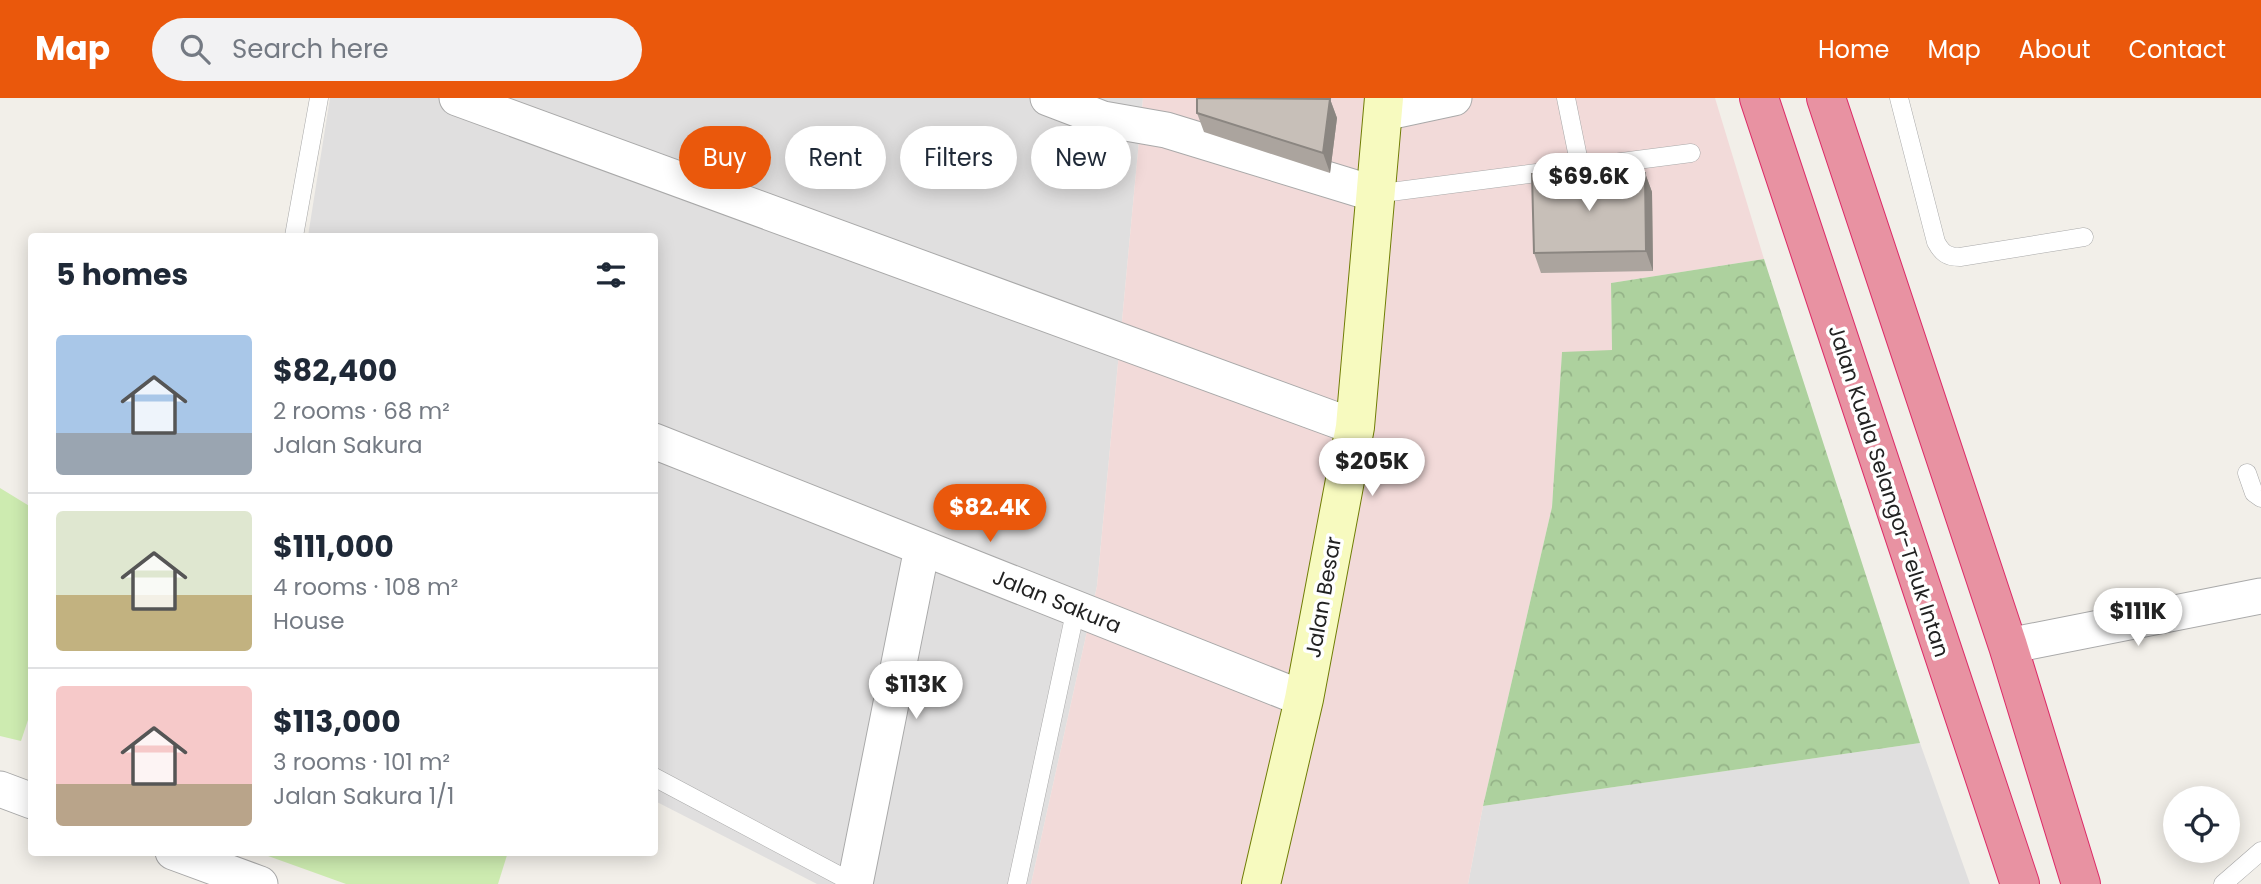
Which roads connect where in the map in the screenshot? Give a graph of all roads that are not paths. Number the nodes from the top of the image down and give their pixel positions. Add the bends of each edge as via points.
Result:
1 (319, 98) edge
2 (457, 98) edge
3 (1048, 98) edge
4 (1454, 98) edge
5 (1566, 98) edge
6 (1759, 98) edge
7 (1826, 98) edge
8 (1899, 98) edge
9 (1384, 106) edge
10 (1691, 153) dead end
11 (1580, 167) junction
12 (1375, 194) junction
13 (296, 233) edge
14 (2084, 237) dead end
15 (1355, 427) junction
16 (658, 443) edge
17 (2247, 472) dead end
18 (2261, 498) edge
19 (922, 548) junction
20 (2261, 596) edge
21 (1076, 608) junction
22 (2008, 646) junction
23 (1304, 699) junction
24 (658, 778) edge
25 (0, 789) edge
26 (28, 801) edge
27 (28, 804) edge
28 (0, 808) edge
29 (2261, 851) edge
30 (184, 856) edge
31 (260, 884) edge
32 (855, 884) edge
33 (1017, 884) edge
34 (1261, 884) edge
35 (2020, 884) edge
36 (2081, 884) edge
37 (2223, 884) edge

1 - 13 lane
2 - 15 street
3 - 12 street via 1103,119 1166,130
4 - 9 street
5 - 11 lane
6 - 35 highway, Jalan Kuala Selangor-Teluk Intan
7 - 22 highway
8 - 14 lane via 1941,251 1960,257
9 - 12 street, Jalan Besar
10 - 11 lane
11 - 12 lane
12 - 15 street, Jalan Besar
15 - 23 street, Jalan Besar
16 - 19 street, Jalan Sakura
17 - 18 lane
19 - 21 street, Jalan Sakura
19 - 32 street
20 - 22 street
21 - 23 street, Jalan Sakura
21 - 33 lane
22 - 36 highway
23 - 34 street, Jalan Besar
24 - 32 lane
25 - 26 street
27 - 28 street
29 - 37 lane
30 - 31 street

